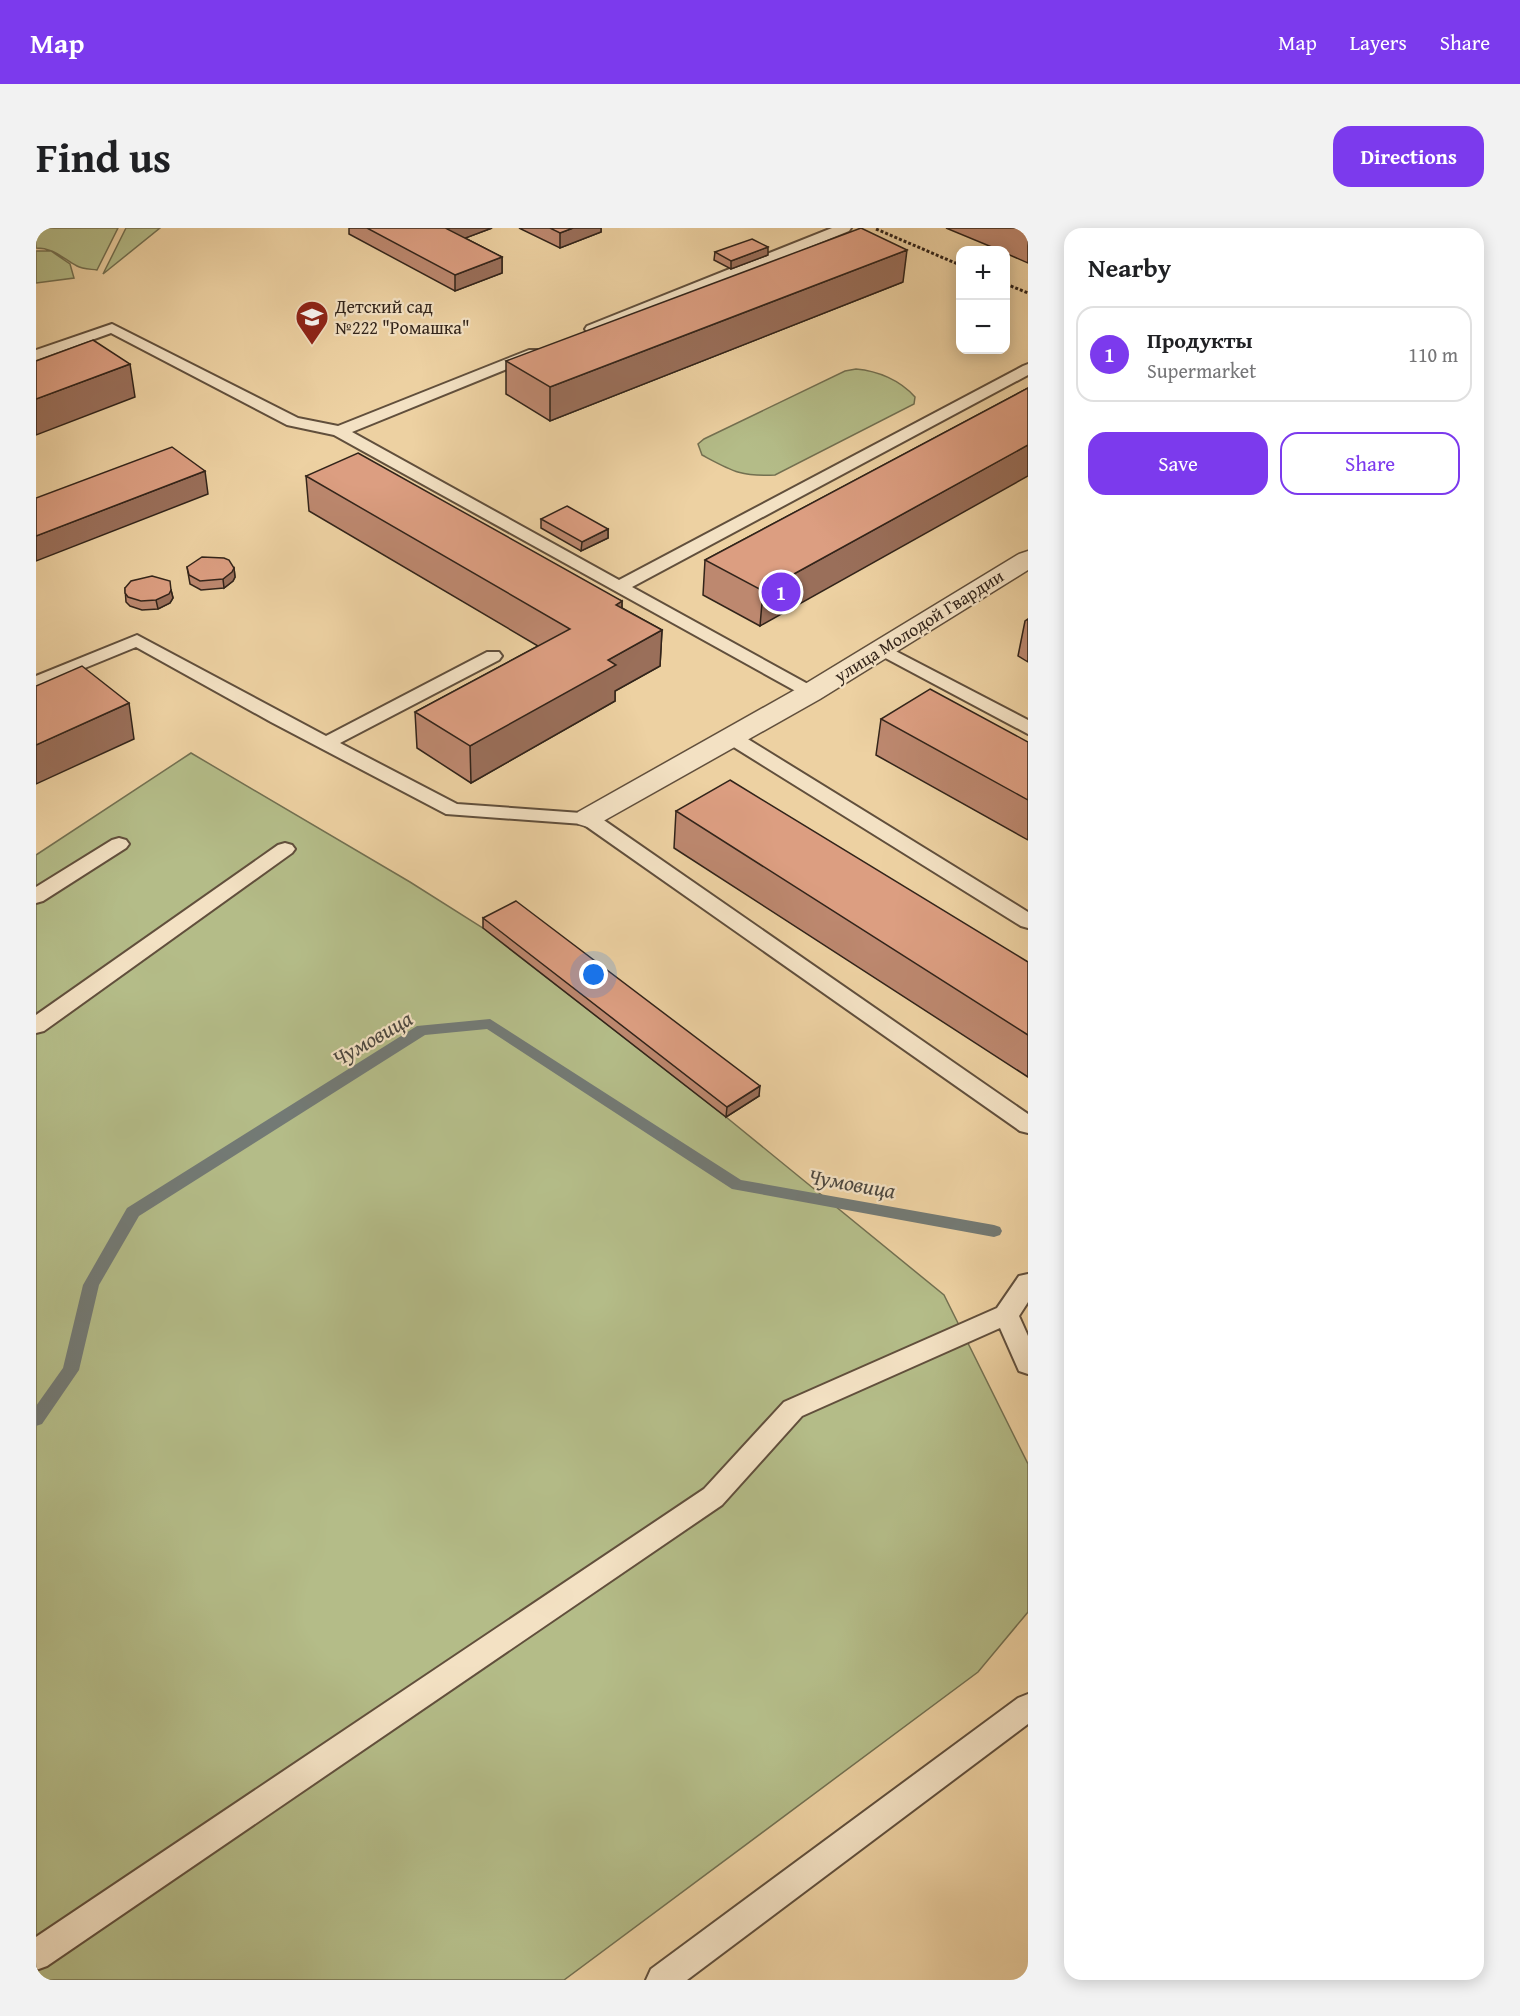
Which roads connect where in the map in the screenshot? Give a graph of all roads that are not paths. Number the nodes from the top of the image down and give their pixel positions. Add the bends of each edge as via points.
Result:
1 (844, 228) edge
2 (583, 333) edge
3 (550, 346) edge
4 (36, 355) edge
5 (1028, 369) edge
6 (339, 431) junction
7 (1028, 559) edge
8 (618, 587) junction
9 (882, 649) junction
10 (493, 656) dead end
11 (36, 683) edge
12 (810, 693) junction
13 (1028, 728) edge
14 (731, 737) junction
15 (326, 743) junction
16 (588, 818) junction
17 (118, 843) dead end
18 (285, 849) dead end
19 (36, 896) edge
20 (1028, 921) edge
21 (36, 1026) edge
22 (1028, 1125) edge
23 (1028, 1283) edge
24 (1006, 1315) junction
25 (1028, 1365) edge
26 (1028, 1707) edge
27 (36, 1955) edge
28 (662, 1980) edge

1 - 2 lane
3 - 6 lane
4 - 6 lane via 112,328 293,422
5 - 8 lane
6 - 8 lane
7 - 9 street, улица Молодой Гвардии
8 - 12 lane
9 - 12 street, улица Молодой Гвардии
9 - 13 lane
10 - 15 lane
11 - 15 lane via 137,640
12 - 14 street, улица Молодой Гвардии
14 - 16 street, улица Молодой Гвардии
14 - 20 lane
15 - 16 lane via 453,810
16 - 22 lane
17 - 19 lane
18 - 21 lane
23 - 24 lane
24 - 25 lane
24 - 27 lane via 793,1409 713,1497
26 - 28 lane

